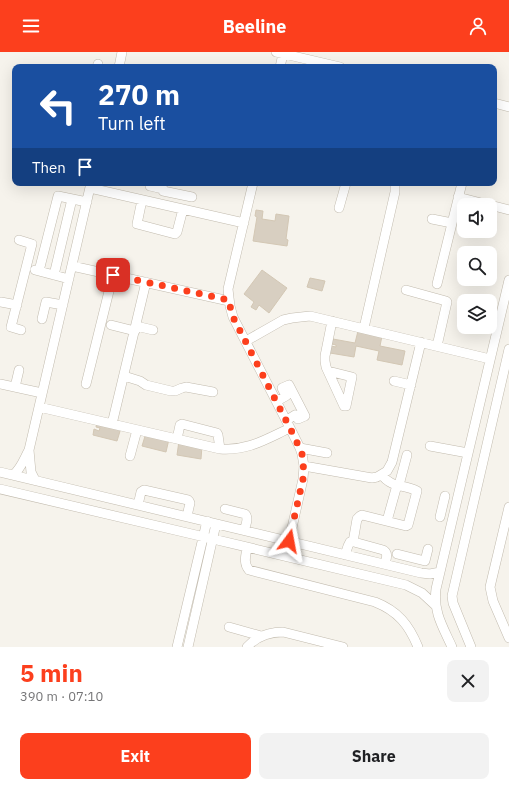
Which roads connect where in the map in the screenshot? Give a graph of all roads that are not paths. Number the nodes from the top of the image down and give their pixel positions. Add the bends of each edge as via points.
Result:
1 (122, 52) edge
2 (280, 53) edge
3 (120, 64) edge
4 (280, 64) edge
5 (327, 64) edge
6 (497, 104) edge
7 (509, 107) edge
8 (91, 186) edge
9 (150, 186) dead end
10 (252, 186) edge
11 (345, 186) edge
12 (396, 186) edge
13 (461, 186) edge
14 (164, 188) edge
15 (192, 197) dead end
16 (458, 197) junction
17 (462, 198) edge
18 (72, 199) junction
19 (142, 200) junction
20 (87, 202) junction
21 (160, 204) junction
22 (497, 207) edge
23 (339, 208) dead end
24 (183, 209) junction
25 (509, 210) edge
26 (432, 219) dead end
27 (244, 223) junction
28 (452, 224) junction
29 (19, 240) dead end
30 (72, 266) junction
31 (26, 267) junction
32 (40, 271) junction
33 (54, 275) junction
34 (113, 275) junction
35 (69, 279) junction
36 (509, 280) edge
37 (146, 282) junction
38 (438, 284) dead end
39 (406, 290) dead end
40 (229, 300) junction
41 (1, 302) dead end
42 (17, 305) junction
43 (63, 305) junction
44 (42, 318) dead end
45 (332, 320) junction
46 (112, 325) dead end
47 (135, 328) junction
48 (364, 328) junction
49 (22, 330) dead end
50 (153, 330) dead end
51 (246, 341) junction
52 (421, 342) junction
53 (437, 346) junction
54 (509, 349) edge
55 (490, 359) junction
56 (19, 370) dead end
57 (328, 371) dead end
58 (124, 376) junction
59 (394, 381) dead end
60 (0, 384) edge
61 (86, 384) dead end
62 (411, 385) junction
63 (15, 387) junction
64 (213, 392) dead end
65 (42, 393) junction
66 (276, 401) junction
67 (39, 407) junction
68 (112, 424) junction
69 (288, 424) junction
70 (137, 430) junction
71 (176, 439) junction
72 (471, 440) junction
73 (487, 444) junction
74 (430, 446) dead end
75 (300, 448) junction
76 (220, 449) junction
77 (29, 450) junction
78 (327, 453) dead end
79 (468, 453) junction
80 (407, 455) dead end
81 (130, 456) dead end
82 (304, 466) junction
83 (0, 472) edge
84 (13, 475) junction
85 (382, 475) junction
86 (35, 480) junction
87 (398, 485) junction
88 (0, 489) edge
89 (445, 496) dead end
90 (138, 505) junction
91 (443, 506) junction
92 (509, 507) edge
93 (225, 509) dead end
94 (455, 509) junction
95 (187, 516) junction
96 (440, 517) dead end
97 (207, 521) junction
98 (387, 521) junction
99 (216, 524) junction
100 (244, 530) junction
101 (203, 537) junction
102 (213, 539) junction
103 (289, 541) junction
104 (352, 542) junction
105 (247, 547) junction
106 (345, 554) junction
107 (396, 554) dead end
108 (442, 562) junction
109 (385, 564) junction
110 (440, 572) junction
111 (435, 605) junction
112 (229, 627) dead end
113 (261, 636) junction
114 (509, 638) edge
115 (470, 646) edge
116 (177, 647) edge
117 (188, 647) edge
118 (247, 647) edge
119 (343, 647) edge
120 (418, 647) edge
121 (452, 647) edge

1 - 3 street
2 - 4 street
2 - 5 street
6 - 7 street
8 - 19 street
8 - 20 street
9 - 14 street
10 - 27 street
11 - 23 street
12 - 48 street
13 - 16 street
14 - 15 street
14 - 21 street
16 - 17 street
16 - 28 street
18 - 20 street
18 - 32 street via 58,196
18 - 33 street
19 - 21 street
19 - 24 street via 137,224 175,234
20 - 30 street
21 - 24 street
22 - 25 street
24 - 27 street
26 - 28 street
27 - 40 street via 228,289
28 - 38 street
29 - 31 street via 32,244
30 - 34 street
30 - 35 street
31 - 32 street
31 - 42 street
32 - 33 street
33 - 35 street
34 - 37 street
34 - 61 street
35 - 43 street
36 - 55 street
37 - 40 street
37 - 47 street
39 - 53 street via 448,302
40 - 51 street via 233,317
41 - 42 street
42 - 49 street via 11,327
43 - 44 street via 47,302
43 - 65 street
45 - 48 street
45 - 51 street via 301,316 283,320
45 - 57 street via 325,358
46 - 47 street
47 - 50 street
47 - 58 street
48 - 52 street
51 - 66 street
52 - 53 street
52 - 62 street
53 - 55 street
54 - 73 street
55 - 72 street
56 - 63 street
58 - 64 street via 145,385 170,391 186,387
58 - 68 street
59 - 62 street
60 - 63 street
62 - 85 street via 392,462
63 - 65 street
65 - 67 street
66 - 69 street
66 - 69 street via 286,396 282,388 289,385 304,416 298,419 295,415
67 - 68 street
67 - 77 street
68 - 70 street
69 - 75 street
69 - 76 street via 249,446
70 - 71 street
70 - 81 street
71 - 76 street
71 - 76 street via 182,424 217,433
72 - 73 street
72 - 79 street
73 - 115 street via 452,596
74 - 79 street
75 - 78 street
75 - 82 street
77 - 84 street via 18,471
77 - 86 street via 30,470
79 - 94 street
80 - 87 street
82 - 85 street via 366,478
82 - 103 street
83 - 84 street
84 - 86 street
85 - 87 street via 389,482
86 - 90 street
87 - 98 street
87 - 98 street via 417,492 408,525
88 - 101 street
89 - 91 street
90 - 95 street
90 - 95 street via 141,492 144,490 188,500 190,503
91 - 94 street
91 - 96 street
92 - 114 street via 490,587 493,601
93 - 100 street via 246,515
94 - 108 street
95 - 97 street
97 - 99 street
97 - 101 street
98 - 104 street via 360,516
99 - 100 street
99 - 102 street
100 - 103 street
101 - 102 street
101 - 116 street
102 - 105 street
102 - 117 street
103 - 106 street
104 - 106 street
104 - 109 street via 386,551
105 - 111 street via 406,585 422,593
105 - 120 street via 245,563 249,570 382,605 405,623
106 - 109 street
107 - 108 street via 425,560 427,554
108 - 110 street
109 - 110 street via 426,574
110 - 111 street
111 - 121 street
112 - 113 street
113 - 118 street
113 - 119 street via 283,632

